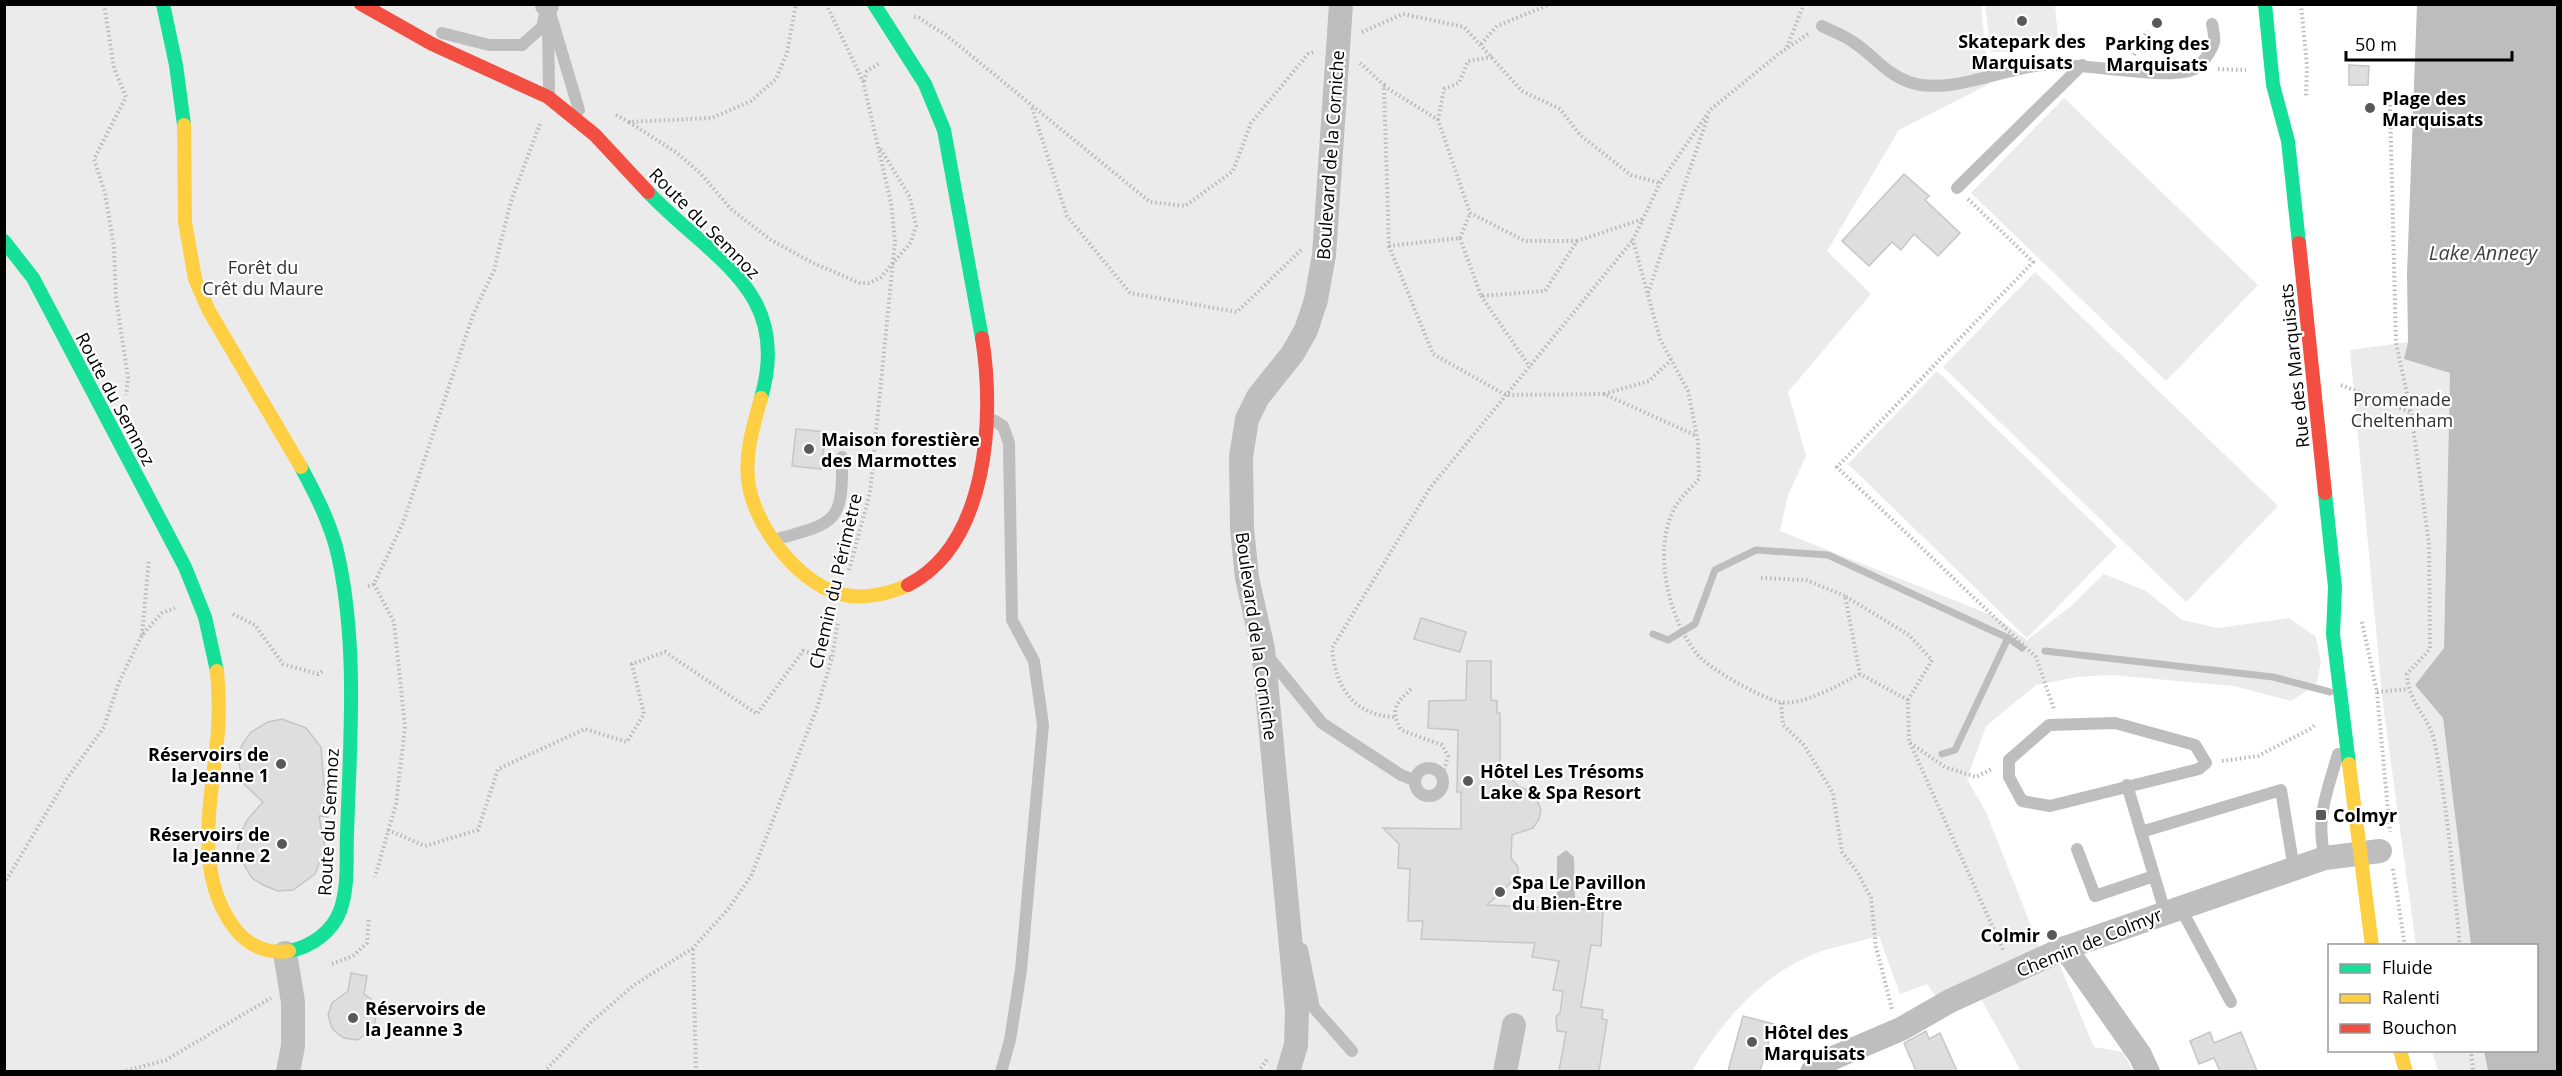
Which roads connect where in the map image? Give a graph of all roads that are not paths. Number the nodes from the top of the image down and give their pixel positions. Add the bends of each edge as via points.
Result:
1 (163, 4) edge
2 (361, 4) edge
3 (369, 4) edge
4 (1341, 4) edge
5 (547, 5) edge
6 (877, 9) edge
7 (2269, 12) edge
8 (2252, 19) dead end
9 (2212, 24) dead end
10 (1822, 26) road end
11 (459, 38) junction
12 (2082, 65) junction
13 (2292, 94) dead end
14 (549, 98) junction
15 (582, 124) junction
16 (2288, 141) junction
17 (1957, 188) road end
18 (4, 241) edge
19 (989, 417) junction
20 (842, 457) dead end
21 (773, 540) junction
22 (2335, 587) junction
23 (2348, 627) dead end
24 (1263, 649) junction
25 (2345, 730) junction
26 (1414, 780) junction
27 (2127, 785) junction
28 (2141, 831) junction
29 (1280, 842) junction
30 (2077, 849) dead end
31 (2375, 851) junction
32 (2325, 858) junction
33 (2294, 869) junction
34 (2154, 876) junction
35 (2173, 909) junction
36 (2372, 944) edge
37 (2065, 948) junction
38 (285, 953) junction
39 (2231, 1002) dead end
40 (1514, 1025) dead end
41 (1352, 1051) dead end
42 (2401, 1052) edge
43 (288, 1071) edge
44 (1000, 1071) edge
45 (1288, 1071) edge
46 (1505, 1071) edge
47 (1812, 1071) edge
48 (2148, 1071) edge
49 (2406, 1071) edge

1 - 38 main road, Route du Semnoz via 181,96 184,206 194,277 323,512 339,560 344,591 349,652 350,788 344,896 339,916 328,931 314,942
2 - 14 main road, Route du Semnoz via 444,50 504,74
3 - 11 lane
4 - 24 street, Boulevard de la Corniche via 1327,225 1316,300 1293,353 1247,419 1241,457 1247,578
5 - 11 lane via 542,27 522,45 489,45
5 - 14 lane
5 - 15 lane
6 - 19 main road, Route du Semnoz via 932,97 947,146 983,350
7 - 8 lane
7 - 16 main road, Rue des Marquisats via 2272,71
9 - 12 lane via 2214,42 2196,68 2176,74
10 - 12 lane via 1851,40 1893,75 1910,83 1959,82 2043,64
11 - 14 lane via 504,62 534,82
12 - 17 lane
13 - 16 main road, Rue des Marquisats
14 - 15 main road, Route du Semnoz
15 - 21 main road, Route du Semnoz via 639,184 733,270 756,304 767,333 771,361 747,467 753,502
16 - 22 main road, Rue des Marquisats
18 - 38 main road, Route du Semnoz via 33,278 199,597 213,645 219,708 209,816 212,882 219,903 243,938 264,951
19 - 21 main road, Route du Semnoz via 980,475 963,527 937,566 922,578 882,594 843,595 807,577
19 - 44 lane via 1003,426 1009,443 1012,620 1034,661 1043,725 1021,970 1010,1040
20 - 21 lane via 843,498 831,519 811,531
22 - 23 main road, Rue des Marquisats
22 - 25 main road, Rue des Marquisats via 2333,634
24 - 26 lane via 1322,723
24 - 29 street, Boulevard de la Corniche
25 - 31 main road, Rue des Marquisats
25 - 32 lane via 2320,815
26 - 26 lane via 1419,792 1430,796 1441,789 1439,771 1427,767
27 - 27 lane via 2050,806 2022,801 2009,777 2009,760 2049,725 2115,723 2195,745 2206,763 2199,769
27 - 28 lane
28 - 33 lane via 2280,790
28 - 34 lane
29 - 41 lane via 1314,1008
29 - 45 street, Boulevard de la Corniche via 1297,1019 1296,1045
30 - 34 lane via 2095,896
31 - 32 street, Chemin de Colmyr
31 - 36 main road, Rue des Marquisats
32 - 33 street, Chemin de Colmyr
33 - 35 street, Chemin de Colmyr
34 - 35 lane
35 - 37 street, Chemin de Colmyr
35 - 39 lane
37 - 47 street, Chemin de Colmyr
37 - 48 street
38 - 43 street via 293,1002 293,1046
40 - 46 street
42 - 49 main road

